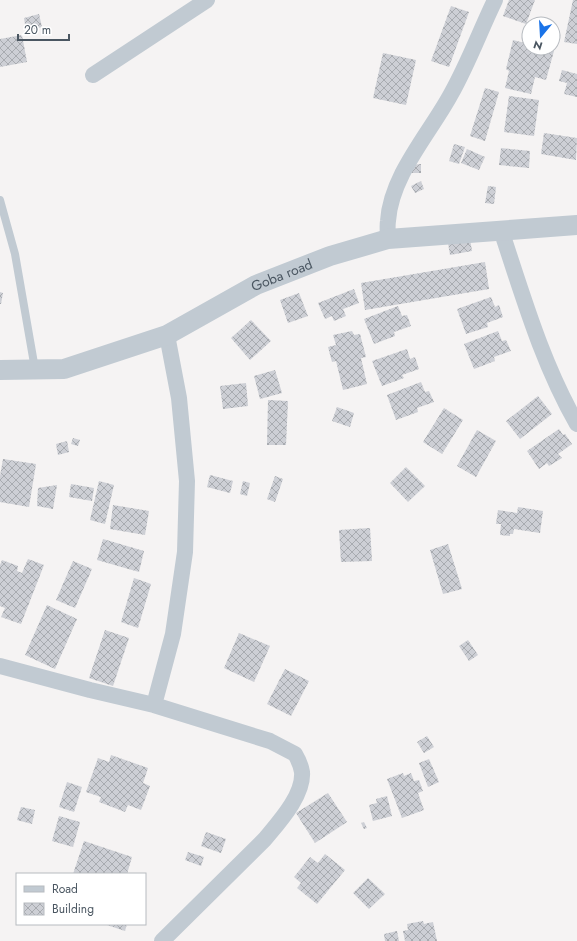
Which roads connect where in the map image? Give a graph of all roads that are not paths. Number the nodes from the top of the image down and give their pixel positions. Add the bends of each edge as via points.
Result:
1 (207, 0) edge
2 (495, 0) edge
3 (93, 75) dead end
4 (0, 200) edge
5 (577, 225) edge
6 (501, 230) junction
7 (388, 239) junction
8 (167, 335) junction
9 (0, 370) edge
10 (36, 370) junction
11 (577, 424) edge
12 (0, 666) edge
13 (154, 705) junction
14 (162, 941) edge

1 - 3 street
2 - 7 street via 452,94 403,170 388,220
4 - 10 lane via 15,254
5 - 6 street, Goba road
6 - 7 street, Goba road
6 - 11 street via 540,346
7 - 8 street, Goba road via 330,256 256,285
8 - 10 street, Goba road via 64,369
8 - 13 street via 178,398 187,481 185,552 173,634
9 - 10 street, Goba road
12 - 13 street
13 - 14 street via 270,741 296,754 302,771 298,792 277,824

